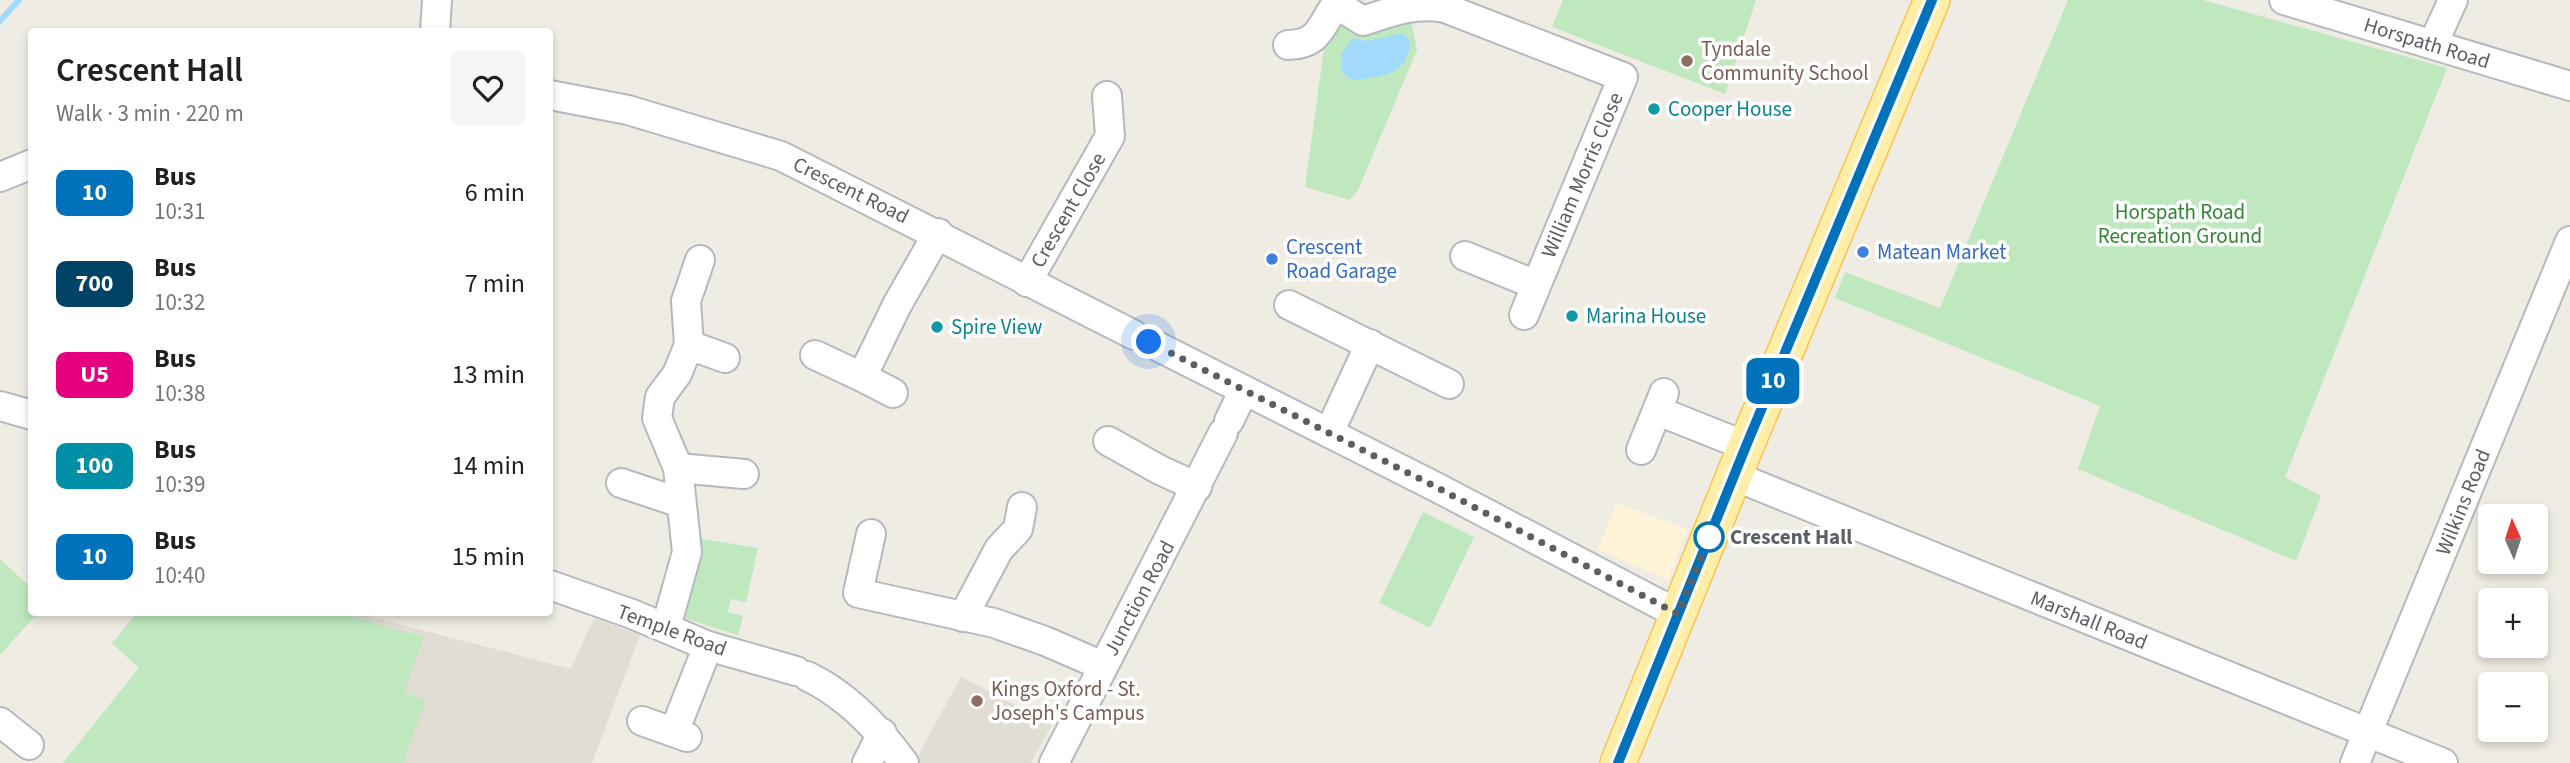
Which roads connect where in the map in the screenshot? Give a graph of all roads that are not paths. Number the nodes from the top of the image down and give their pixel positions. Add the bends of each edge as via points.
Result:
1 (437, 0) edge
2 (1932, 0) edge
3 (2284, 0) edge
4 (2453, 0) edge
5 (1338, 2) edge
6 (435, 28) edge
7 (2433, 44) junction
8 (1288, 45) dead end
9 (2570, 86) edge
10 (553, 96) edge
11 (1107, 96) dead end
12 (28, 166) edge
13 (0, 177) edge
14 (939, 233) junction
15 (2570, 241) edge
16 (1465, 256) dead end
17 (700, 260) dead end
18 (1027, 282) junction
19 (1536, 285) junction
20 (1289, 305) dead end
21 (1524, 315) dead end
22 (1370, 344) junction
23 (689, 345) junction
24 (816, 355) dead end
25 (725, 358) dead end
26 (862, 377) junction
27 (1449, 384) dead end
28 (1244, 390) junction
29 (893, 393) dead end
30 (1, 408) edge
31 (28, 414) edge
32 (1329, 433) junction
33 (1108, 441) dead end
34 (1641, 450) dead end
35 (1740, 461) junction
36 (678, 468) junction
37 (744, 474) dead end
38 (621, 483) dead end
39 (1197, 487) junction
40 (681, 503) junction
41 (1022, 507) dead end
42 (871, 534) dead end
43 (553, 586) edge
44 (1678, 614) junction
45 (963, 617) junction
46 (666, 627) junction
47 (708, 646) junction
48 (1103, 666) junction
49 (0, 722) edge
50 (642, 722) dead end
51 (2368, 732) junction
52 (882, 733) junction
53 (29, 746) dead end
54 (867, 763) edge
55 (904, 763) edge
56 (1054, 763) edge
57 (1618, 763) edge
58 (2355, 763) edge
59 (2443, 763) edge

1 - 6 street
2 - 35 main road
3 - 7 street, Horspath Road
4 - 7 street
5 - 8 street, William Morris Close via 1312,41
5 - 19 street, William Morris Close via 1363,22 1428,4 1445,8 1623,77
7 - 9 street, Horspath Road
10 - 14 street, Crescent Road via 628,110 781,156
11 - 18 street, Crescent Close via 1110,136
12 - 13 street
14 - 18 street, Crescent Road
14 - 26 street
15 - 51 street, Wilkins Road
16 - 19 street, William Morris Close
17 - 23 street via 686,302
18 - 28 street, Crescent Road
19 - 21 street, William Morris Close
20 - 22 street
22 - 27 street
22 - 32 street
23 - 25 street
23 - 36 street via 677,374 660,397 657,418
24 - 26 street
26 - 29 street
28 - 32 street, Crescent Road
28 - 39 street, Junction Road
30 - 31 street
32 - 44 street, Crescent Road
33 - 39 street
34 - 35 street, Marshall Road via 1661,402
35 - 44 main road
35 - 51 street, Marshall Road
36 - 37 street
36 - 40 street
38 - 40 street
39 - 48 street, Junction Road
40 - 46 street via 687,552
41 - 45 street via 1018,529 999,549
42 - 45 street via 858,593
43 - 46 street, Temple Road
44 - 57 main road
45 - 48 street via 994,623
46 - 47 street, Temple Road
47 - 50 street via 680,735
47 - 52 street, Temple Road via 830,687
48 - 56 street, Junction Road
49 - 53 street
51 - 58 street, Wilkins Road
51 - 59 street, Marshall Road
52 - 54 street
52 - 55 street, Temple Road

